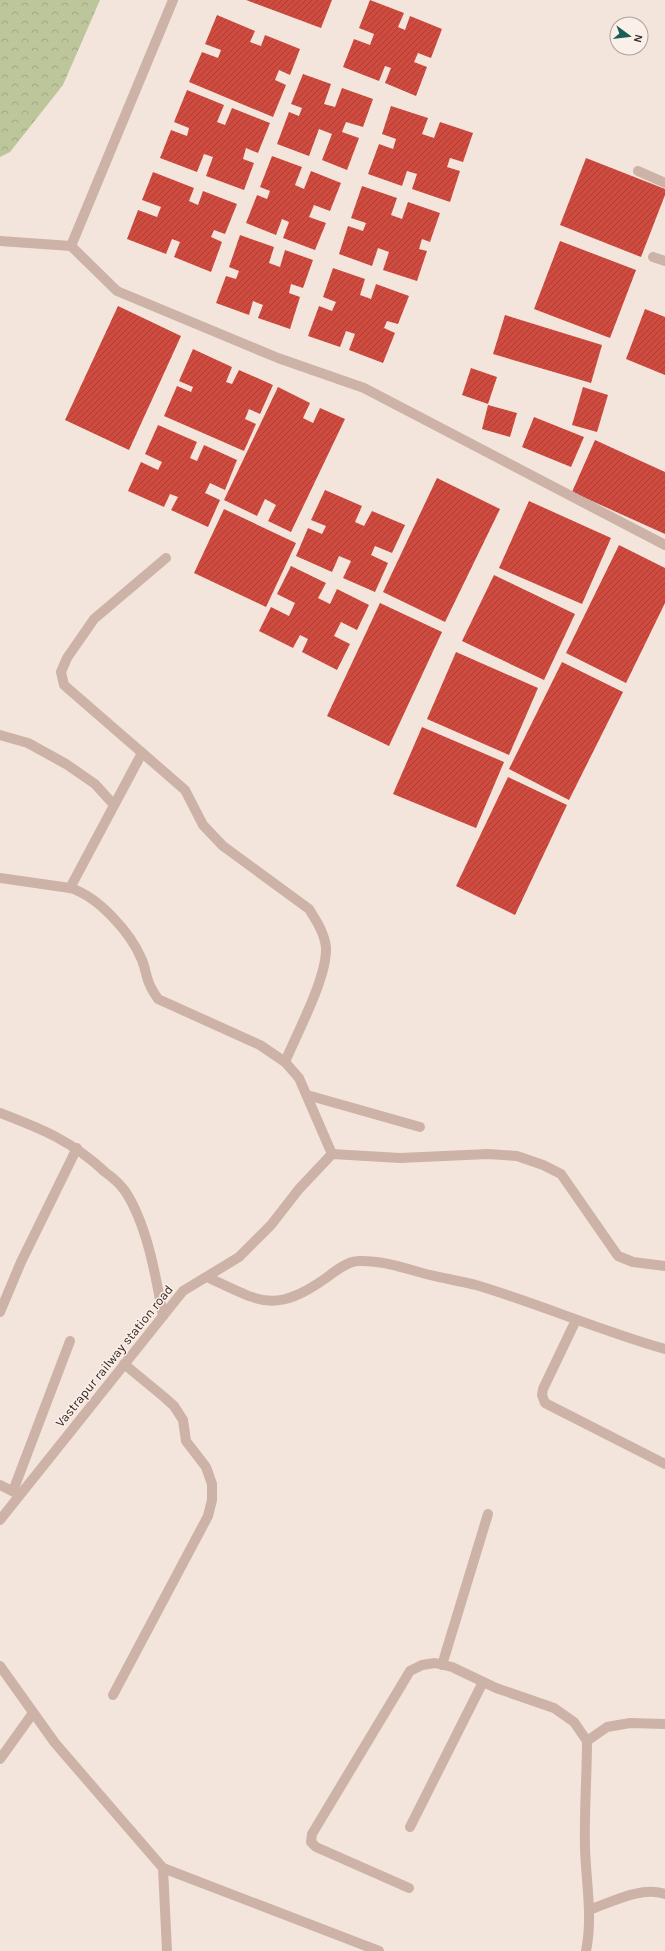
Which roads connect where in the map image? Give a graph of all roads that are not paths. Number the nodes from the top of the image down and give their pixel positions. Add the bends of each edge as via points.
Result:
1 (173, 0) edge
2 (638, 171) dead end
3 (665, 183) edge
4 (0, 242) edge
5 (71, 246) junction
6 (653, 257) dead end
7 (665, 261) edge
8 (665, 545) edge
9 (166, 558) dead end
10 (0, 735) edge
11 (142, 753) junction
12 (114, 805) junction
13 (0, 878) edge
14 (70, 888) junction
15 (285, 1062) junction
16 (306, 1095) junction
17 (0, 1114) edge
18 (420, 1127) dead end
19 (77, 1148) junction
20 (332, 1154) junction
21 (665, 1266) edge
22 (207, 1277) junction
23 (0, 1312) edge
24 (163, 1316) junction
25 (576, 1320) junction
26 (70, 1341) dead end
27 (665, 1349) edge
28 (124, 1364) junction
29 (665, 1464) edge
30 (0, 1485) edge
31 (16, 1493) junction
32 (488, 1514) dead end
33 (0, 1520) edge
34 (442, 1664) junction
35 (0, 1666) edge
36 (482, 1682) junction
37 (113, 1695) dead end
38 (33, 1713) junction
39 (665, 1724) edge
40 (587, 1741) junction
41 (0, 1759) edge
42 (410, 1827) dead end
43 (163, 1868) junction
44 (409, 1888) dead end
45 (665, 1894) edge
46 (589, 1910) junction
47 (167, 1951) edge
48 (380, 1951) edge
49 (586, 1951) edge

1 - 5 street
2 - 3 street
4 - 5 street
5 - 8 street via 117,291 278,358 364,388
6 - 7 street
9 - 11 street via 94,619 67,658 61,672 64,685
10 - 12 street via 28,743 66,764 95,784
11 - 12 street
11 - 15 street via 185,790 211,835 309,909 318,924 326,947 324,971
12 - 14 street
13 - 14 street
14 - 15 street via 95,900 125,931 142,960 149,984 158,999 260,1045
15 - 16 street via 299,1078
16 - 18 street
16 - 20 street
17 - 19 street via 52,1134
19 - 23 street via 21,1262
19 - 24 street via 125,1191 151,1255
20 - 21 street via 400,1158 488,1154 518,1156 561,1174 618,1256 633,1262
20 - 22 street, Vastrapur railway station road via 299,1189 271,1225 239,1257
22 - 24 street, Vastrapur railway station road via 183,1291
22 - 25 street via 256,1300 276,1302 309,1290 355,1261 373,1261 476,1286
24 - 28 street, Vastrapur railway station road
25 - 27 street
25 - 29 street via 543,1389 545,1403
26 - 31 street
28 - 31 street, Vastrapur railway station road
28 - 37 street via 174,1406 183,1420 186,1441 206,1467 212,1484 212,1500 208,1516
30 - 31 street
31 - 33 street, Vastrapur railway station road
32 - 34 street
34 - 36 street
34 - 44 street via 422,1665 410,1671 312,1834 311,1842 316,1847
35 - 38 street
36 - 40 street via 554,1708 574,1722
36 - 42 street
38 - 41 street
38 - 43 street via 55,1743
39 - 40 street via 630,1723 607,1728
40 - 46 street via 585,1848
43 - 47 street
43 - 48 street
45 - 46 street via 650,1891 640,1893
46 - 49 street

